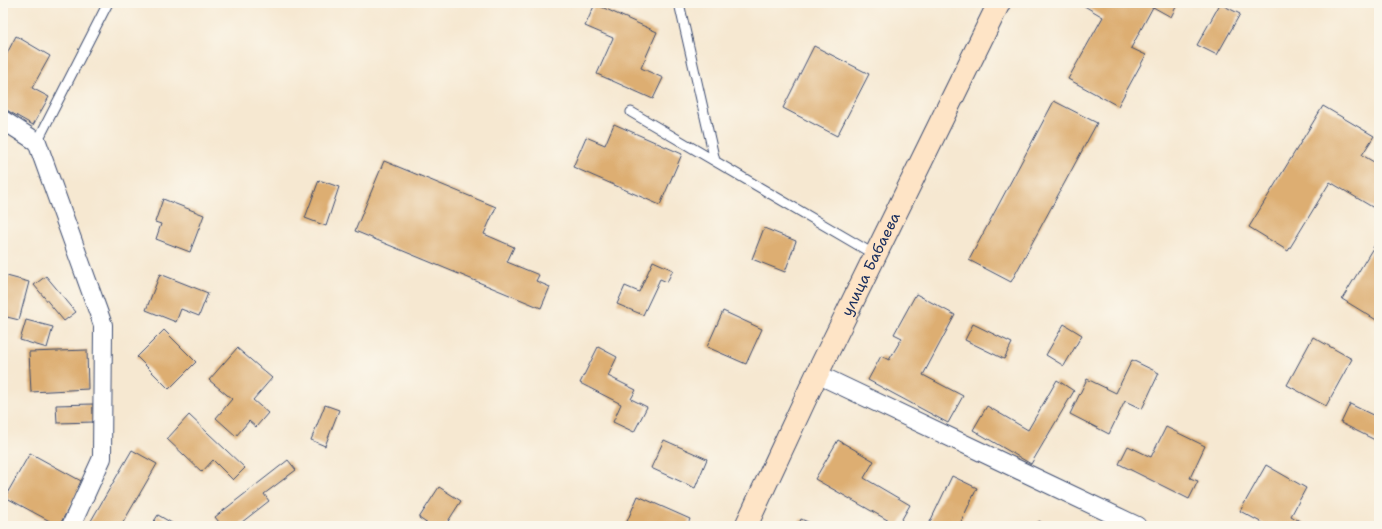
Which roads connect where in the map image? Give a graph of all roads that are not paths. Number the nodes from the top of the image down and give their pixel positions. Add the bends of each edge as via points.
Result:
1 (108, 3) edge
2 (679, 3) edge
3 (999, 3) edge
4 (631, 112) dead end
5 (3, 120) edge
6 (38, 142) junction
7 (715, 161) junction
8 (875, 255) junction
9 (817, 374) junction
10 (71, 526) edge
11 (746, 526) edge
12 (1137, 526) edge

1 - 6 lane
2 - 7 lane
3 - 8 street, улица Бабаева
4 - 7 lane
5 - 6 street
6 - 10 street via 103,325 102,458
7 - 8 lane
8 - 9 street, улица Бабаева
9 - 11 street, улица Бабаева
9 - 12 street

